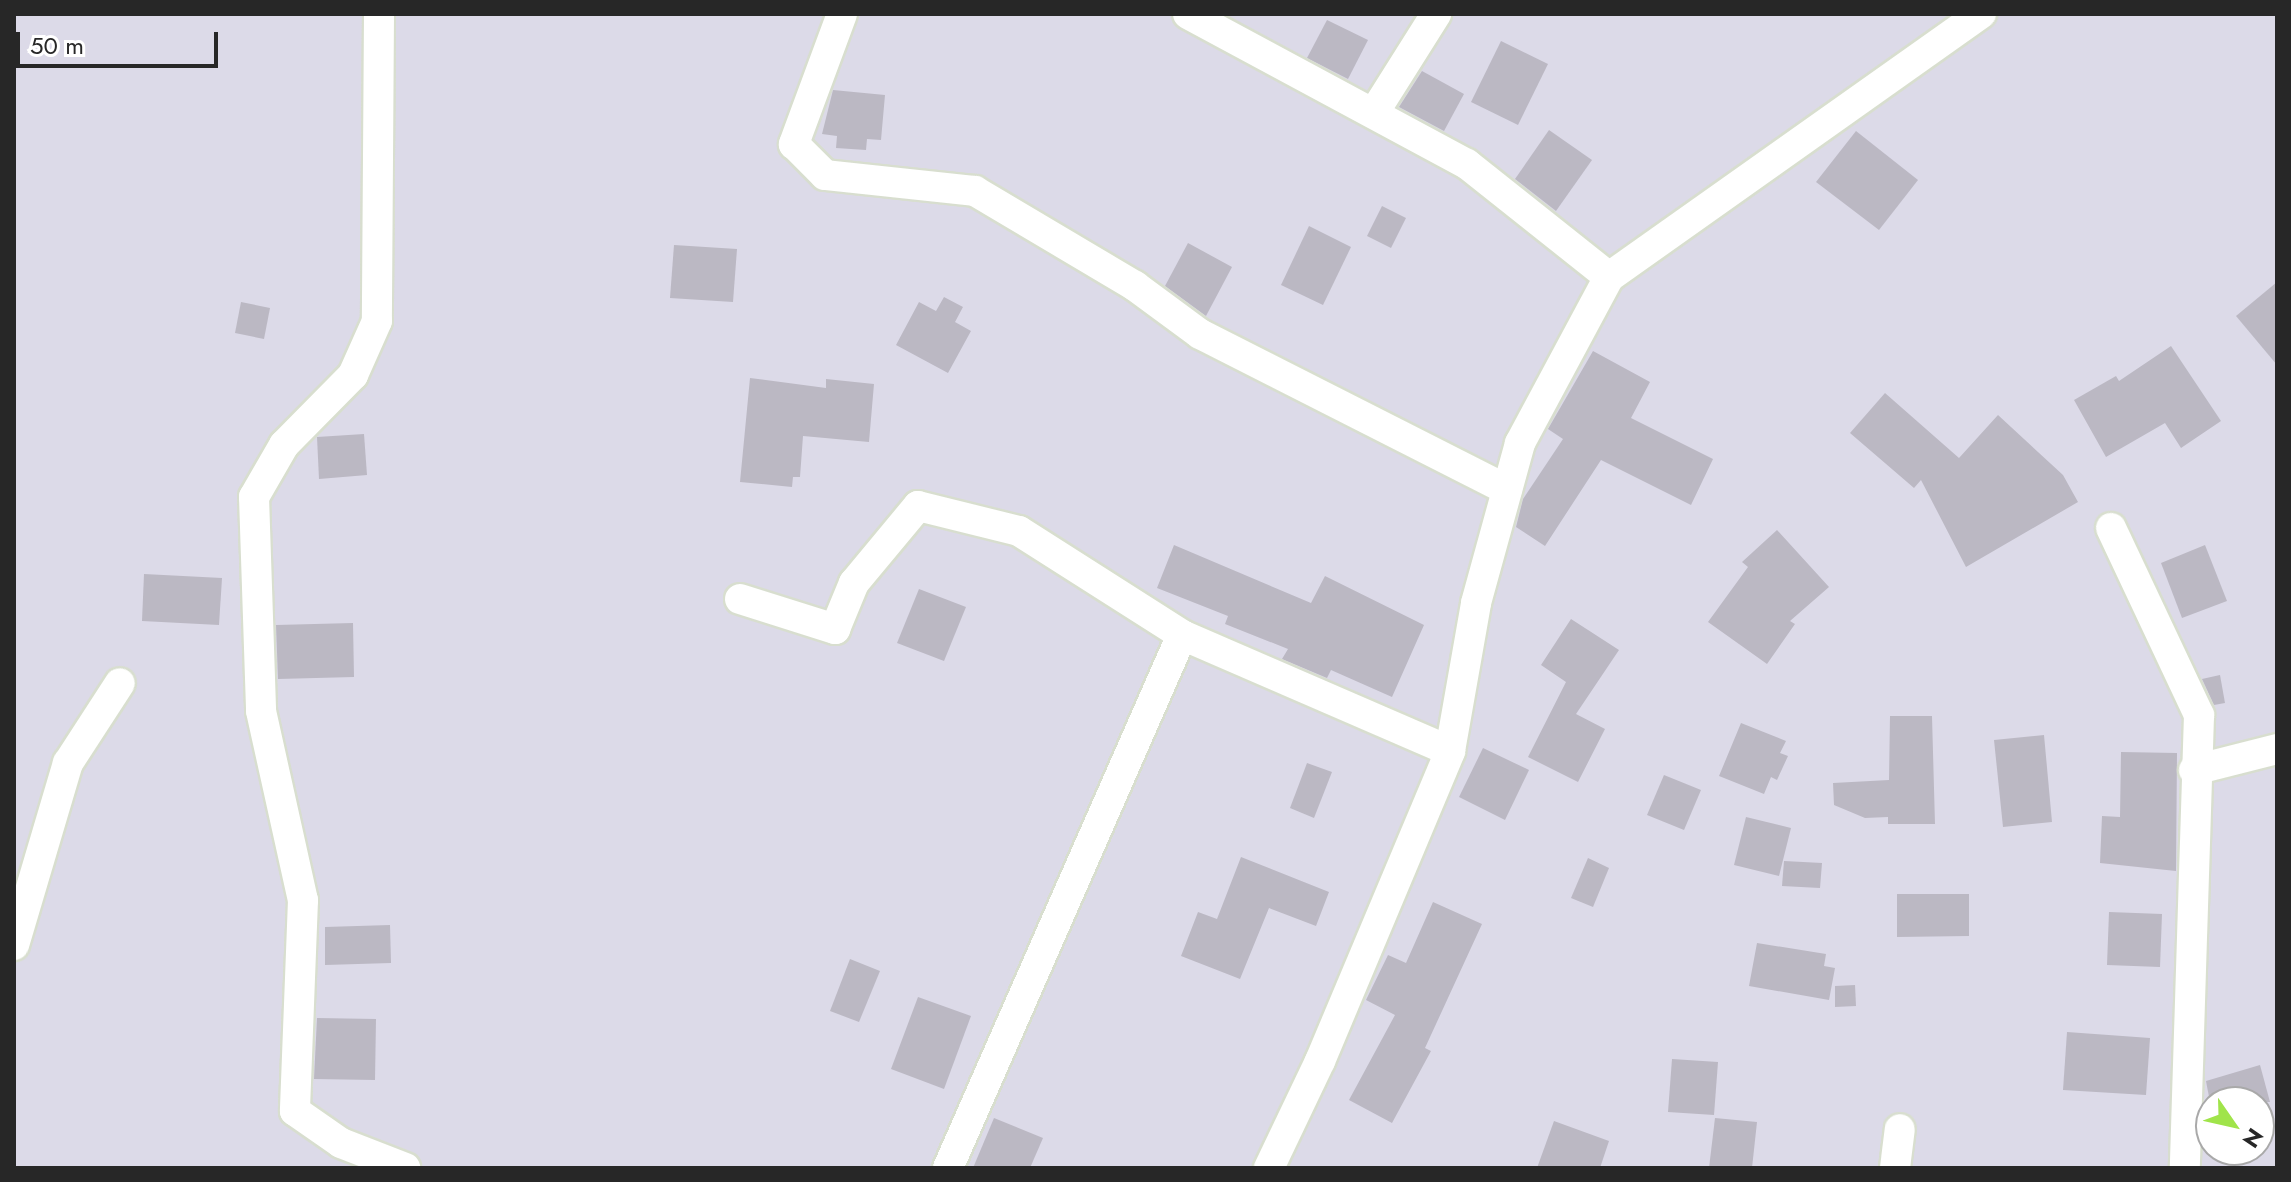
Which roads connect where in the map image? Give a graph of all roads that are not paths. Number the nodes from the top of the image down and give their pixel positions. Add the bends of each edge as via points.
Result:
1 (379, 14) edge
2 (842, 14) edge
3 (1188, 14) edge
4 (1436, 14) edge
5 (1981, 14) edge
6 (1375, 111) junction
7 (1609, 277) junction
8 (1507, 490) junction
9 (2111, 528) dead end
10 (740, 599) dead end
11 (1182, 635) junction
12 (120, 683) dead end
13 (2277, 749) edge
14 (1450, 751) junction
15 (2194, 770) junction
16 (14, 945) edge
17 (1900, 1129) dead end
18 (405, 1168) edge
19 (948, 1168) edge
20 (1269, 1168) edge
21 (1895, 1168) edge
22 (2185, 1168) edge

1 - 18 street via 377,321 353,375 284,445 254,497 261,711 303,900 295,1111 341,1143
2 - 8 street via 794,144 825,175 975,191 1135,286 1200,334
3 - 6 street
4 - 6 street
5 - 7 street
6 - 7 street via 1467,164
7 - 8 street via 1520,443
8 - 14 street via 1476,603
9 - 15 street via 2199,715
10 - 11 street via 835,629 854,583 918,506 1019,531
11 - 14 street
11 - 19 street
12 - 16 street via 68,763
13 - 15 street
14 - 20 street via 1320,1061
15 - 22 street
17 - 21 street

